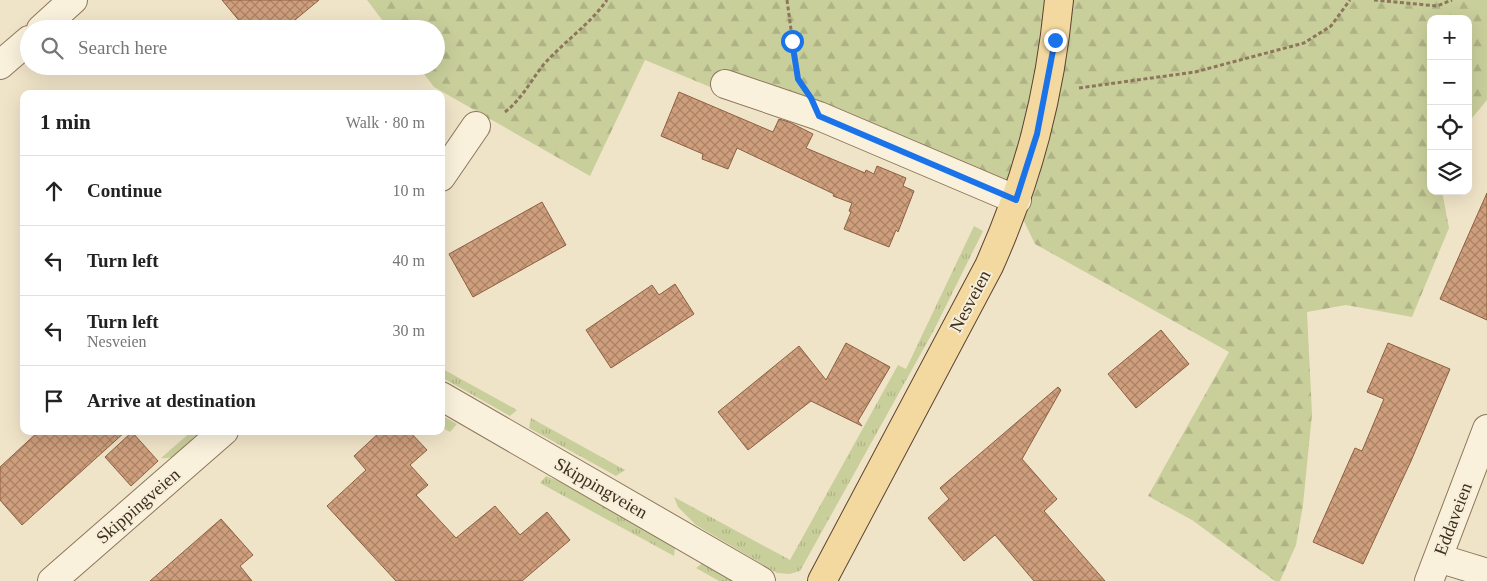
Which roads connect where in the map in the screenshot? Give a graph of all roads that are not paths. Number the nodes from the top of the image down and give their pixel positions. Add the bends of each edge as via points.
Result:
1 (74, 0) edge
2 (1059, 0) edge
3 (51, 20) edge
4 (20, 48) edge
5 (0, 65) edge
6 (725, 84) dead end
7 (476, 126) road end
8 (445, 172) edge
9 (1016, 200) junction
10 (445, 398) edge
11 (1487, 429) edge
12 (219, 435) edge
13 (1434, 569) edge
14 (1487, 573) edge
15 (52, 581) edge
16 (761, 581) edge
17 (822, 581) edge

1 - 3 street
2 - 9 main road, Nesveien via 1055,40 1037,134
4 - 5 street
6 - 9 street via 819,116
7 - 8 street
9 - 17 main road, Nesveien via 989,266
10 - 16 street, Skippingveien
11 - 13 street, Eddaveien
12 - 15 street, Skippingveien
13 - 14 street

